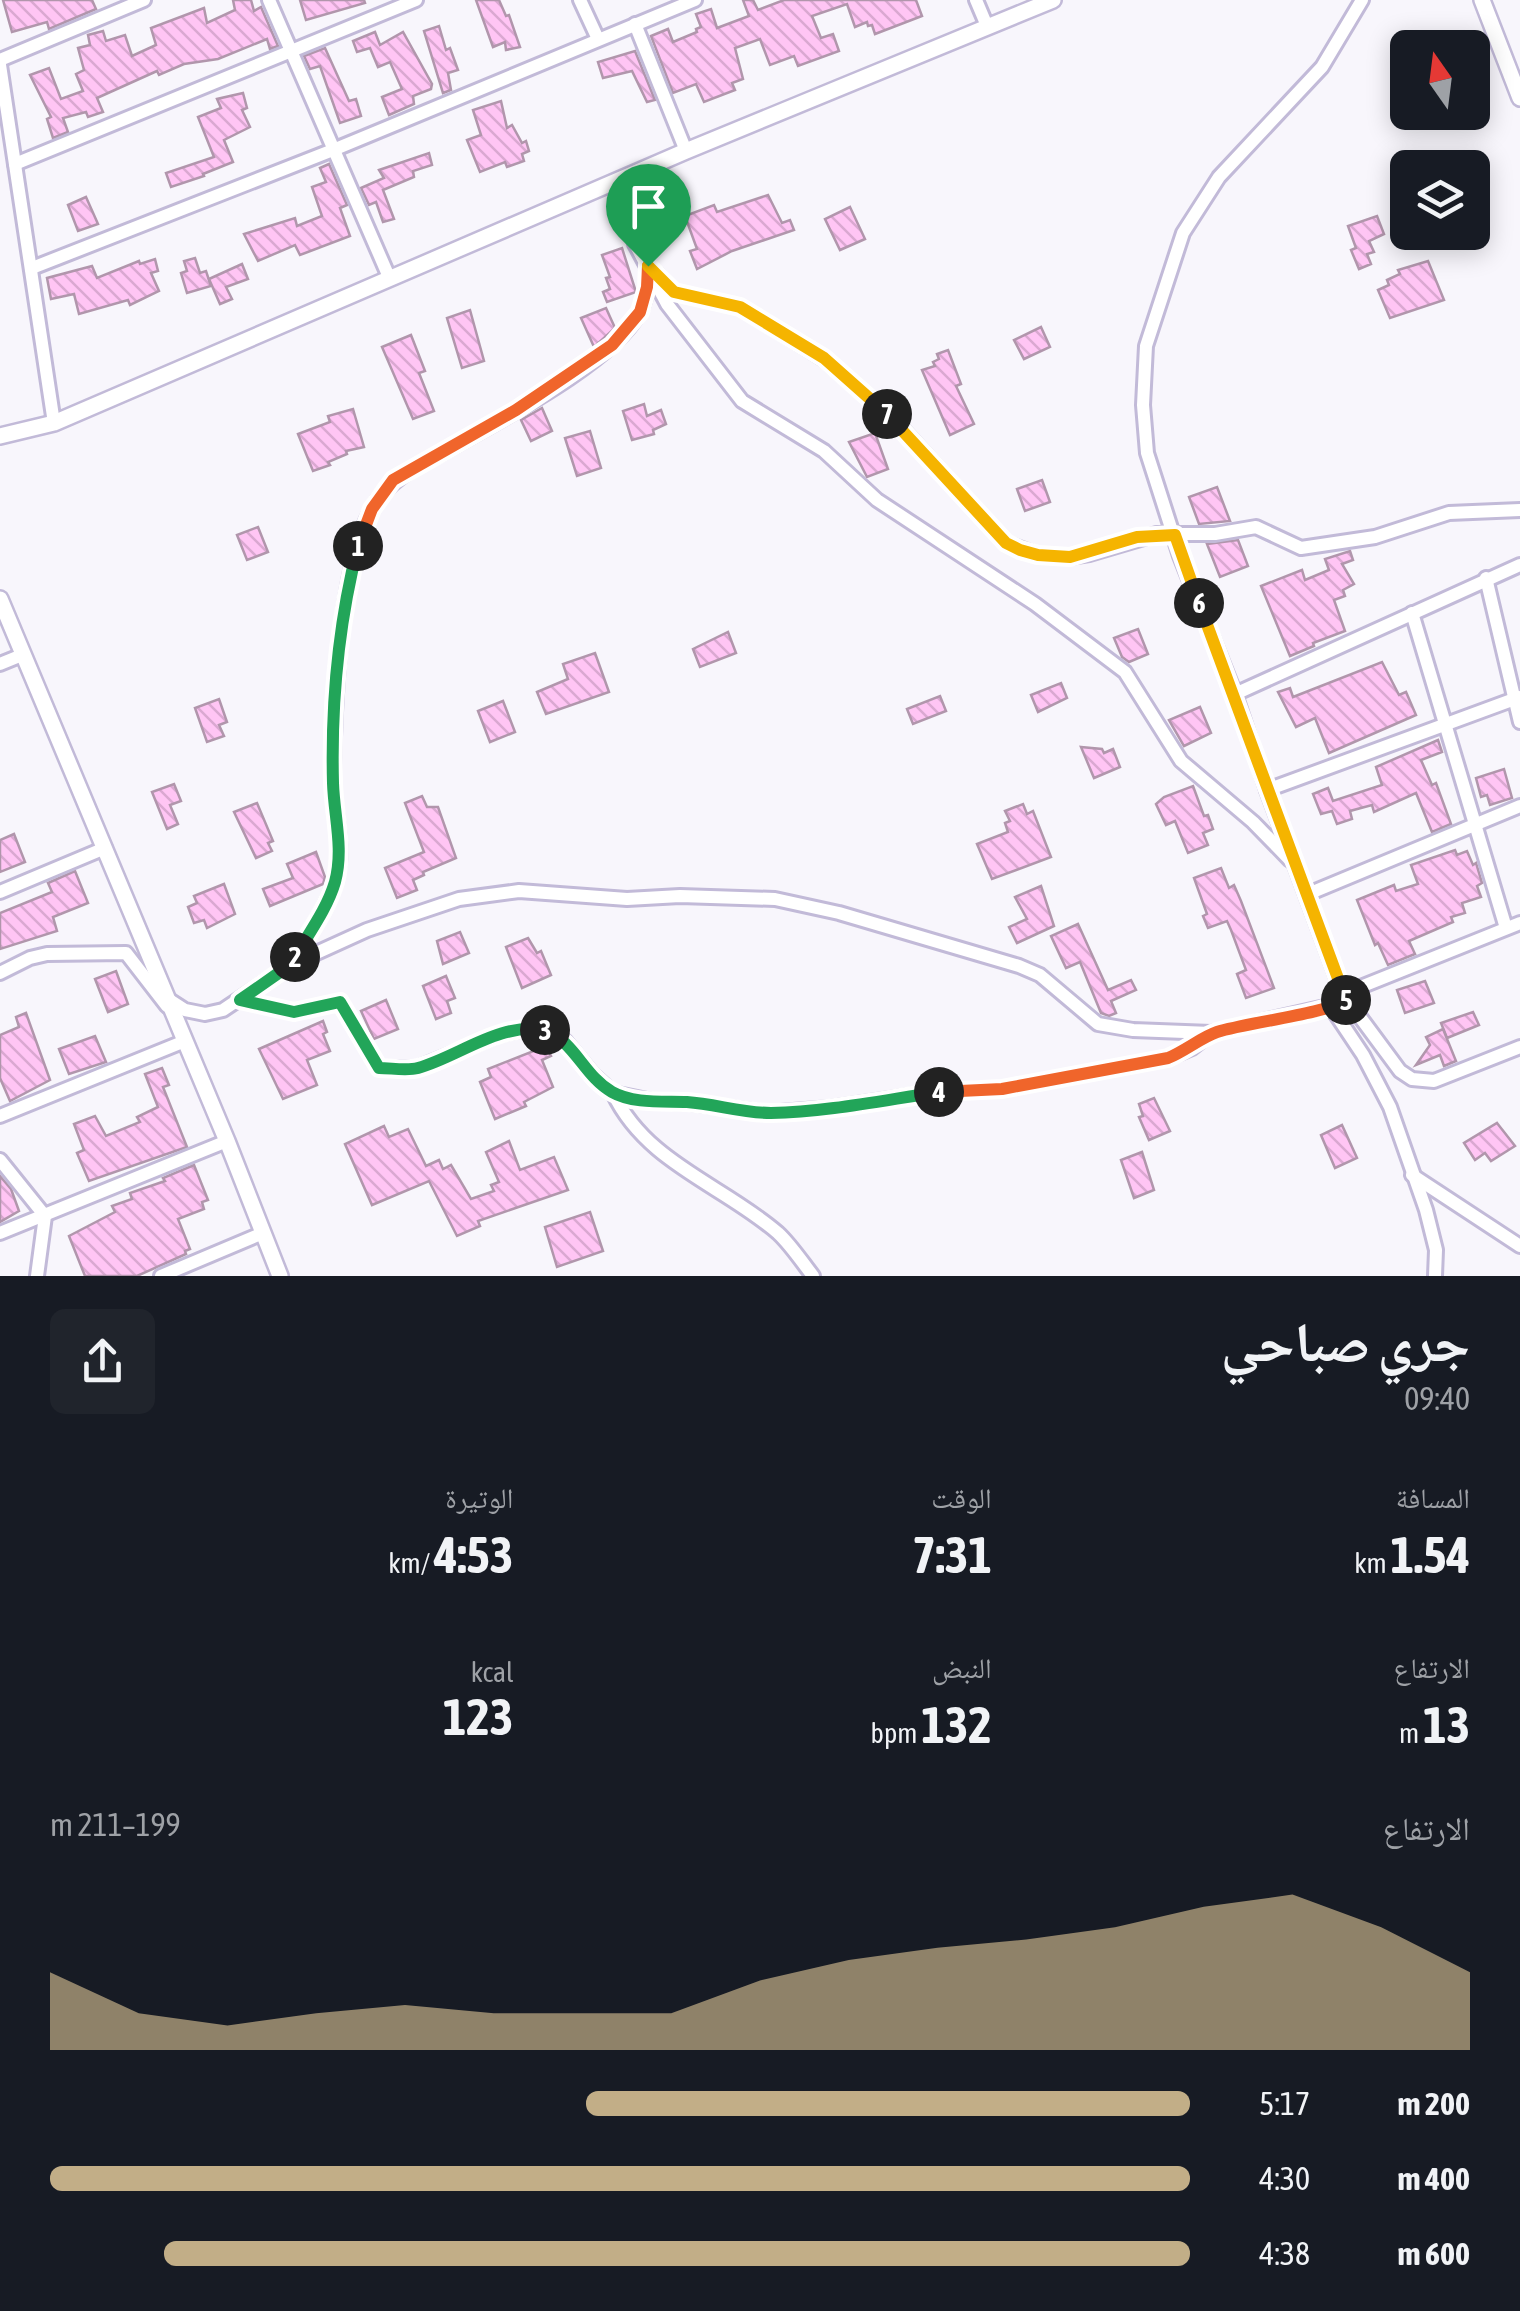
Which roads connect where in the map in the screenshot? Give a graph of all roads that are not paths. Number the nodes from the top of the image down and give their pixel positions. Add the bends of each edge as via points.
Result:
1 (144, 0) edge
2 (269, 0) edge
3 (416, 0) edge
4 (580, 0) edge
5 (695, 0) edge
6 (976, 0) edge
7 (1053, 0) edge
8 (1362, 0) edge
9 (1482, 0) edge
10 (635, 24) junction
11 (987, 26) junction
12 (598, 39) junction
13 (290, 50) junction
14 (0, 62) edge
15 (1520, 98) edge
16 (6, 147) edge
17 (333, 150) junction
18 (686, 151) junction
19 (15, 164) junction
20 (637, 172) junction
21 (648, 266) junction
22 (32, 268) junction
23 (389, 277) junction
24 (54, 423) junction
25 (0, 436) edge
26 (1520, 510) edge
27 (1175, 535) junction
28 (1520, 565) edge
29 (1486, 578) junction
30 (0, 600) edge
31 (1412, 613) junction
32 (22, 655) junction
33 (0, 664) edge
34 (1235, 694) junction
35 (1517, 698) edge
36 (1520, 722) edge
37 (1444, 725) junction
38 (1267, 790) junction
39 (1520, 806) edge
40 (1476, 825) junction
41 (105, 848) junction
42 (1296, 866) junction
43 (0, 892) edge
44 (1308, 894) junction
45 (1520, 923) edge
46 (1506, 928) junction
47 (290, 965) junction
48 (0, 973) edge
49 (1345, 998) junction
50 (168, 1000) junction
51 (240, 1000) junction
52 (1331, 1007) junction
53 (176, 1019) junction
54 (1211, 1033) junction
55 (185, 1040) junction
56 (1520, 1047) edge
57 (613, 1093) junction
58 (0, 1116) edge
59 (227, 1141) junction
60 (0, 1160) edge
61 (1412, 1175) junction
62 (45, 1216) junction
63 (263, 1233) junction
64 (0, 1234) edge
65 (1520, 1246) edge
66 (37, 1276) edge
67 (161, 1276) edge
68 (280, 1276) edge
69 (813, 1276) edge
70 (1435, 1276) edge

1 - 14 street
2 - 13 street
3 - 13 street
4 - 12 street
5 - 10 street
6 - 11 street
7 - 11 street
8 - 27 street via 1322,67 1219,177 1183,233 1162,290 1146,346 1143,405 1147,453
9 - 15 street
10 - 12 street
10 - 18 street
11 - 18 street
12 - 17 street
13 - 17 street
13 - 19 street
14 - 16 street
16 - 19 street
17 - 22 street
17 - 23 street
18 - 20 street
19 - 22 street
20 - 21 street via 630,220
20 - 23 street
21 - 27 street via 674,292 740,307 824,358 896,422 1006,543 1070,557 1137,537
21 - 42 street via 667,304 742,401 824,451 876,500 1036,604 1125,672 1181,761
21 - 47 street via 640,312 612,345 393,480 372,509 357,548 343,627 333,782 340,858 323,910
22 - 24 street
23 - 24 street
24 - 25 street
26 - 27 street via 1450,513 1374,537 1302,548 1256,527
27 - 34 street
28 - 29 street
29 - 31 street
29 - 35 street
30 - 32 street
31 - 34 street
31 - 37 street
32 - 33 street
32 - 41 street
34 - 38 street
35 - 36 street
35 - 37 street
37 - 38 street
37 - 40 street
38 - 42 street
39 - 40 street
40 - 44 street
40 - 46 street
41 - 43 street
41 - 50 street
42 - 44 street
44 - 49 street
45 - 46 street
46 - 49 street
47 - 51 street
47 - 54 street via 459,899 519,891 775,899 1019,966 1040,975 1098,1024
48 - 53 street via 48,954 126,952
49 - 52 street
49 - 56 street via 1412,1080 1434,1080
50 - 51 street via 205,1014
50 - 53 street
51 - 57 street via 294,1012 340,1002 379,1068 417,1068 500,1034 548,1031
52 - 54 street
52 - 61 street via 1390,1107
53 - 55 street
54 - 57 street via 1168,1058 1002,1089 831,1108 768,1113
55 - 58 street
55 - 59 street
57 - 69 street via 645,1140 780,1235
59 - 62 street
59 - 63 street
60 - 62 street
61 - 65 street
61 - 70 street via 1436,1250
62 - 64 street
62 - 66 street
63 - 67 street
63 - 68 street

